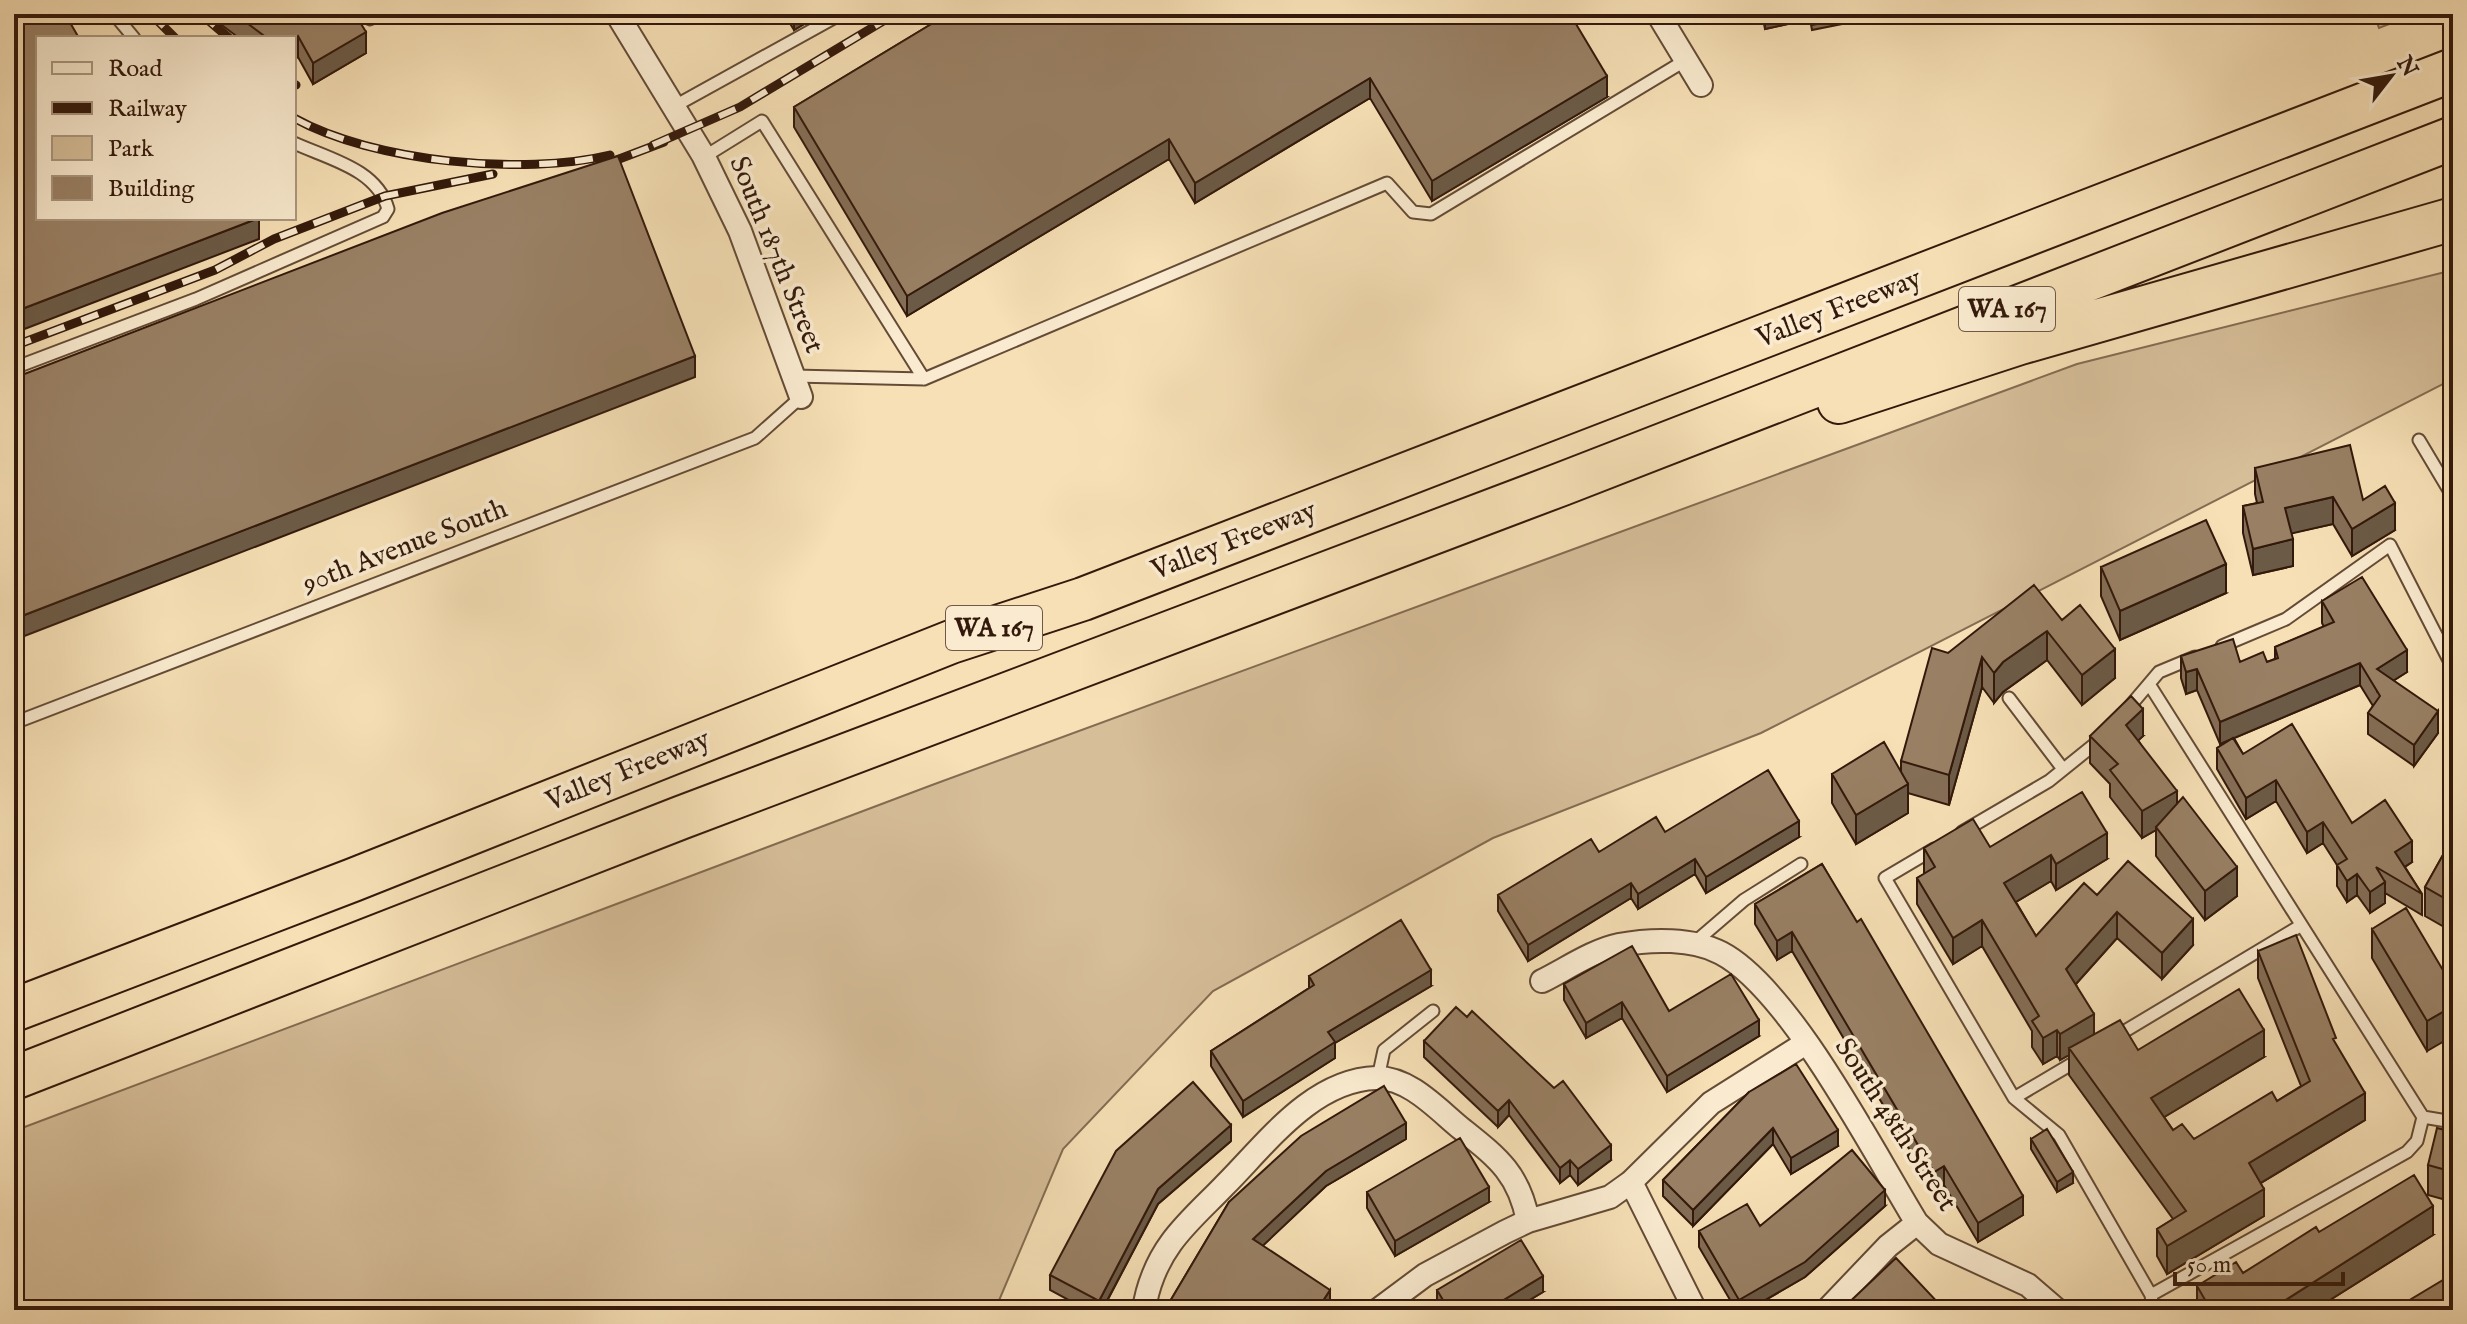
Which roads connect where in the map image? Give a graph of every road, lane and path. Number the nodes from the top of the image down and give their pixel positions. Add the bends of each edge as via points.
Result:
1 (114, 14) edge
2 (617, 14) edge
3 (841, 14) edge
4 (1658, 14) edge
5 (132, 36) edge
6 (2453, 41) edge
7 (1686, 60) junction
8 (2453, 70) edge
9 (1701, 85) dead end
10 (673, 107) junction
11 (2453, 118) edge
12 (2453, 138) edge
13 (296, 144) edge
14 (2256, 146) junction
15 (704, 157) junction
16 (2453, 219) edge
17 (14, 368) edge
18 (924, 379) junction
19 (798, 387) junction
20 (2419, 440) dead end
21 (1562, 484) junction
22 (2453, 497) edge
23 (2216, 648) edge
24 (2202, 654) edge
25 (2453, 668) edge
26 (2149, 684) junction
27 (2009, 698) dead end
28 (14, 723) edge
29 (2063, 769) junction
30 (1953, 837) edge
31 (1939, 845) edge
32 (1801, 864) dead end
33 (2300, 926) junction
34 (1693, 943) junction
35 (1542, 981) dead end
36 (14, 1010) edge
37 (1433, 1011) dead end
38 (2109, 1041) edge
39 (1806, 1043) junction
40 (2096, 1049) edge
41 (14, 1058) edge
42 (14, 1078) edge
43 (1378, 1078) junction
44 (2014, 1098) junction
45 (2423, 1117) junction
46 (2453, 1122) edge
47 (1631, 1182) junction
48 (1528, 1221) junction
49 (1917, 1223) junction
50 (2151, 1295) junction
51 (1381, 1309) edge
52 (1144, 1310) edge
53 (1695, 1310) edge
54 (1827, 1310) edge
55 (2057, 1310) edge
56 (2153, 1310) edge

1 - 5 lane
2 - 10 street, South 187th Street
3 - 10 lane
4 - 7 street
6 - 14 highway via 2279,111
7 - 9 street
7 - 18 lane via 1431,214 1413,212 1387,183
8 - 14 highway, Valley Freeway / WA 167
10 - 15 street, South 187th Street
11 - 41 highway
12 - 21 highway, WA 167
13 - 17 lane via 369,177 385,196 388,209 383,217 196,299
14 - 36 highway, Valley Freeway / WA 167 via 1113,588 951,642
15 - 18 lane via 762,121
15 - 19 street, South 187th Street via 740,231
16 - 21 highway via 2020,343 1721,441
18 - 19 lane
19 - 28 lane, 90th Avenue South via 755,438
20 - 22 lane
21 - 42 highway, WA 167 via 680,818
23 - 25 lane via 2286,619 2390,545
24 - 26 lane via 2159,672
26 - 29 lane via 2104,737
26 - 33 lane
27 - 29 lane
29 - 30 lane
31 - 44 lane via 1885,878
32 - 34 lane via 1744,900
33 - 38 lane
33 - 45 lane
34 - 35 street via 1617,945
34 - 39 street, South 48th Street via 1722,953 1748,973 1785,1011
37 - 43 lane via 1384,1050
39 - 47 street via 1711,1103
39 - 49 street, South 48th Street
40 - 44 lane
43 - 48 street via 1408,1086 1499,1159 1523,1194
43 - 52 street via 1340,1086 1293,1116 1170,1243 1146,1292
44 - 50 lane via 2059,1135
45 - 46 lane
45 - 50 lane via 2417,1141 2407,1152
47 - 48 street via 1586,1207
47 - 53 street
48 - 51 street via 1425,1275
49 - 54 street
49 - 55 street, South 48th Street via 1939,1244 2028,1285
50 - 56 lane

